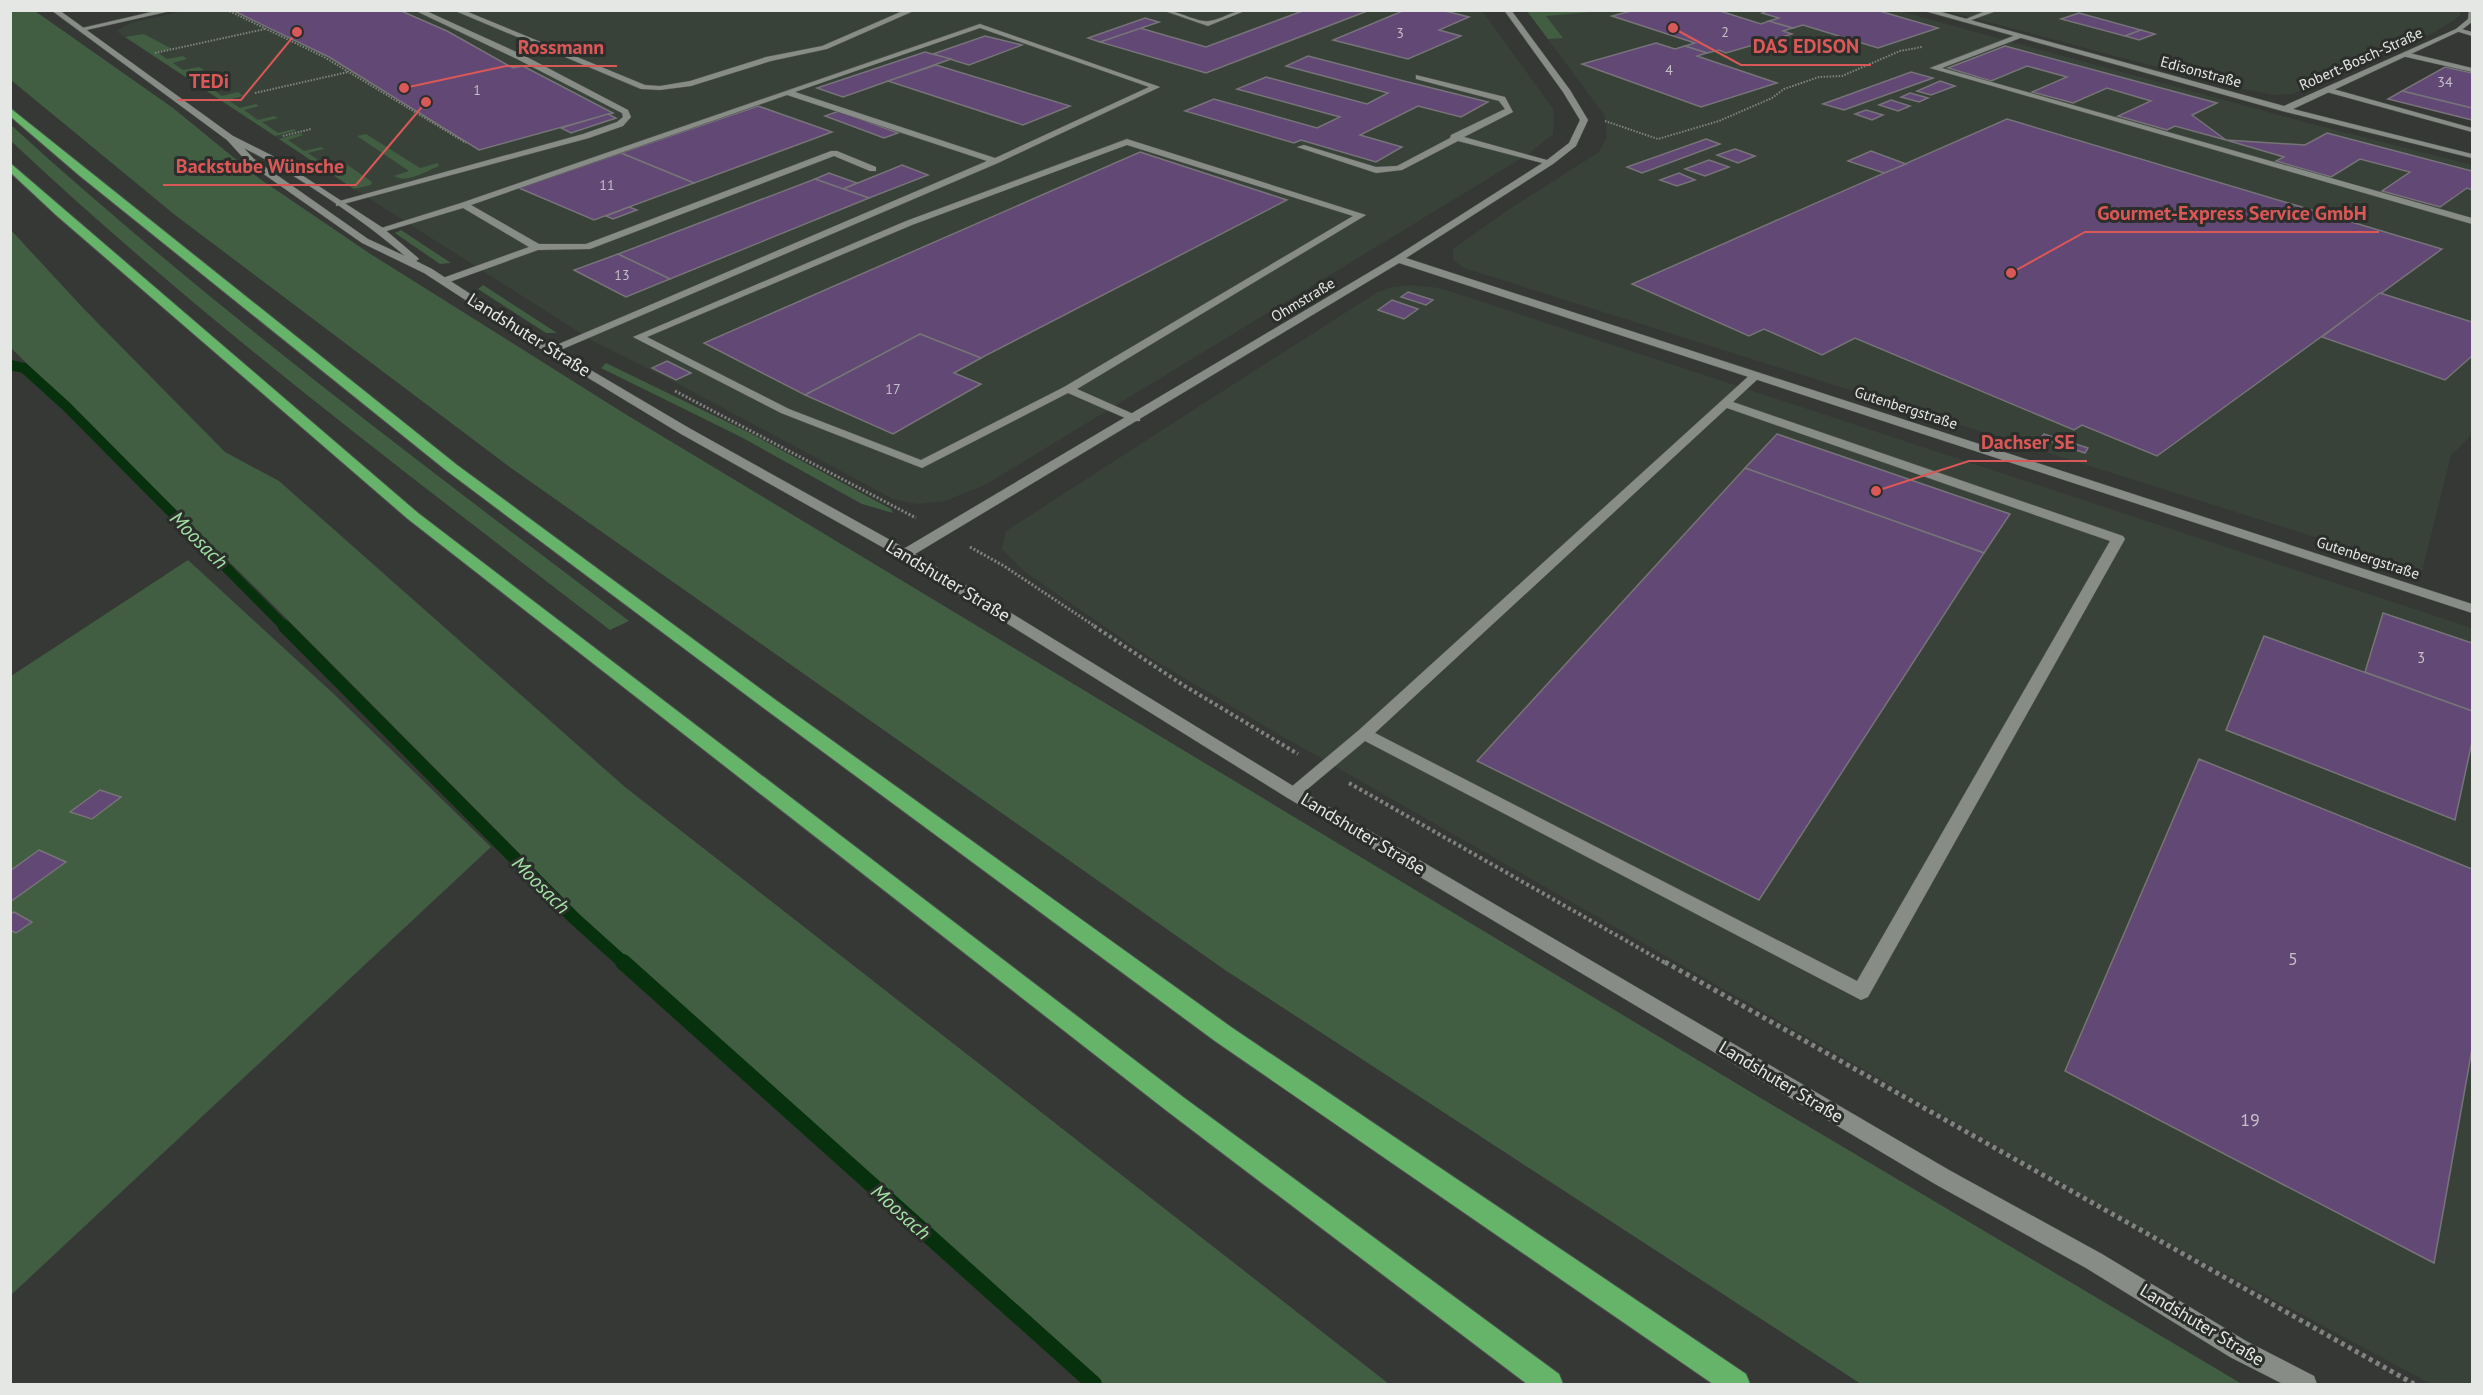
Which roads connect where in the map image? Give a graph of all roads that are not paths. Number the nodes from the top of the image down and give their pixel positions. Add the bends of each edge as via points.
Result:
1 (54, 10) edge
2 (172, 10) edge
3 (417, 10) edge
4 (456, 10) edge
5 (914, 10) edge
6 (1165, 10) edge
7 (1244, 10) edge
8 (1507, 10) edge
9 (1924, 10) edge
10 (1996, 10) edge
11 (2472, 10) edge
12 (1964, 21) junction
13 (82, 29) junction
14 (2458, 30) junction
15 (2472, 34) edge
16 (2019, 37) junction
17 (2405, 54) junction
18 (2472, 70) edge
19 (1419, 77) dead end
20 (2326, 89) junction
21 (787, 92) junction
22 (2285, 109) junction
23 (10, 111) edge
24 (2472, 130) edge
25 (1454, 137) junction
26 (230, 138) junction
27 (1301, 147) dead end
28 (2472, 156) edge
29 (995, 161) junction
30 (1550, 162) junction
31 (10, 166) edge
32 (873, 169) dead end
33 (339, 204) junction
34 (464, 205) junction
35 (2472, 221) edge
36 (380, 230) junction
37 (537, 247) junction
38 (1398, 259) junction
39 (428, 271) junction
40 (444, 281) junction
41 (551, 351) junction
42 (1756, 375) junction
43 (1068, 389) junction
44 (1726, 404) junction
45 (1136, 418) junction
46 (905, 554) junction
47 (2472, 609) edge
48 (1364, 734) junction
49 (1292, 793) junction
50 (1549, 1384) edge
51 (1736, 1384) edge
52 (2306, 1384) edge

1 - 13 street, Landshuter Straße
2 - 13 street
3 - 33 street via 520,57 627,117 620,124 586,136
4 - 5 street via 654,88 685,84 840,42 862,29
6 - 7 street via 1208,24
8 - 30 street, Ohmstraße via 1584,120 1573,144
9 - 12 street, Edisonstraße
10 - 12 street
11 - 14 street via 2471,20
12 - 16 street, Edisonstraße
13 - 26 street, Landshuter Straße
14 - 15 street
14 - 17 street, Robert-Bosch-Straße
16 - 22 street, Edisonstraße
16 - 35 street via 1934,68
17 - 18 street
17 - 20 street, Robert-Bosch-Straße
19 - 25 street via 1502,99 1510,110
20 - 22 street, Robert-Bosch-Straße
20 - 24 street
21 - 29 street
21 - 29 street via 980,26 1156,87
21 - 34 street
22 - 28 street, Edisonstraße
23 - 51 highway via 452,468 762,698 1222,1034
25 - 27 street via 1399,168 1376,170
25 - 30 street
26 - 33 street, Landshuter Straße via 268,157
26 - 39 street, Landshuter Straße via 251,161 365,241
29 - 41 street
30 - 38 street, Ohmstraße
31 - 50 highway via 413,516 1174,1104
32 - 37 street via 834,153 587,247
33 - 36 street, Landshuter Straße
34 - 36 street
34 - 37 street
36 - 39 street, Landshuter Straße
37 - 40 street
38 - 42 street, Gutenbergstraße
38 - 45 street, Ohmstraße
39 - 40 street, Landshuter Straße
40 - 41 street, Landshuter Straße
41 - 46 street, Landshuter Straße
42 - 44 street
42 - 47 street, Gutenbergstraße
43 - 43 street via 1361,215 1127,142 909,223 638,337 785,411 922,464
43 - 45 street
44 - 48 street
44 - 48 street via 2118,539 1861,992
45 - 46 street, Ohmstraße
46 - 49 street, Landshuter Straße
48 - 49 street
49 - 52 street, Landshuter Straße via 1942,1177 2094,1261 2238,1349

